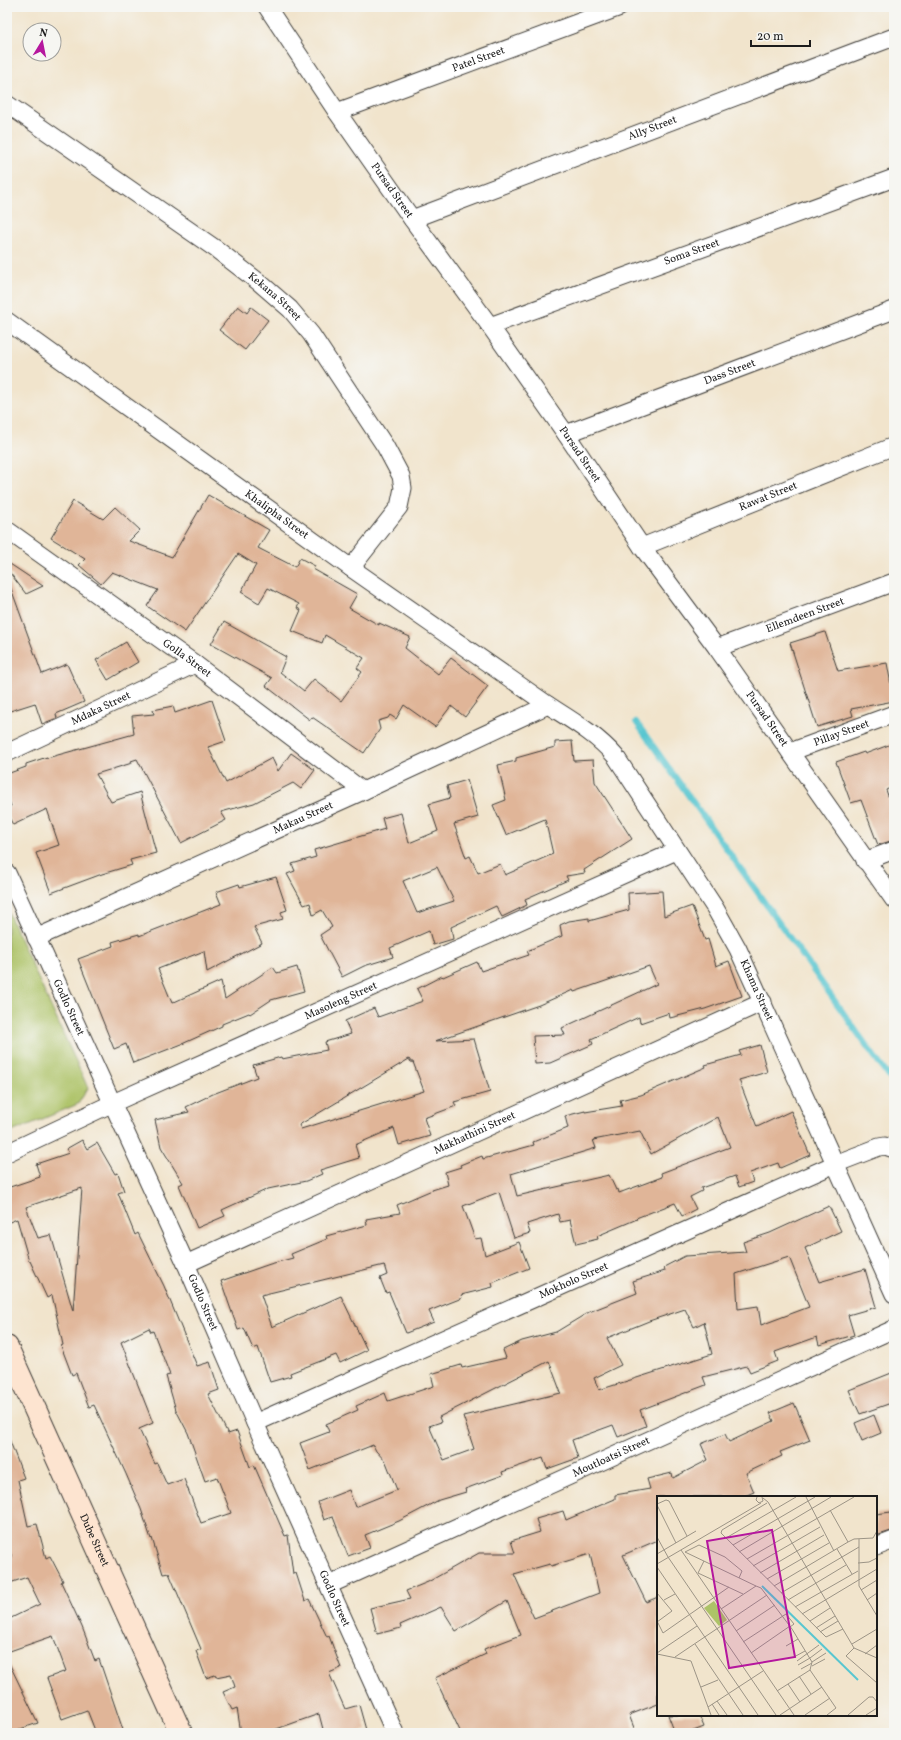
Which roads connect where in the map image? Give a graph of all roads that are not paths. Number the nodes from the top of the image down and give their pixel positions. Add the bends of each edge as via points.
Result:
1 (266, 7) edge
2 (620, 7) edge
3 (894, 38) edge
4 (7, 104) edge
5 (337, 112) junction
6 (894, 178) edge
7 (412, 219) junction
8 (894, 310) edge
9 (7, 321) edge
10 (490, 326) junction
11 (566, 434) junction
12 (894, 446) edge
13 (7, 530) edge
14 (642, 547) junction
15 (351, 568) junction
16 (894, 582) edge
17 (717, 648) junction
18 (195, 664) junction
19 (548, 705) junction
20 (894, 714) edge
21 (790, 752) junction
22 (7, 753) edge
23 (363, 791) junction
24 (894, 850) edge
25 (676, 851) junction
26 (865, 861) junction
27 (7, 873) edge
28 (894, 900) edge
29 (36, 938) junction
30 (763, 1002) junction
31 (113, 1103) junction
32 (894, 1148) edge
33 (7, 1154) edge
34 (835, 1164) junction
35 (186, 1264) junction
36 (894, 1294) edge
37 (894, 1329) edge
38 (7, 1347) edge
39 (255, 1422) junction
40 (894, 1540) edge
41 (877, 1547) edge
42 (329, 1585) junction
43 (181, 1733) edge
44 (395, 1733) edge

1 - 5 street, Pursad Street
2 - 5 street, Patel Street
3 - 7 street, Ally Street
4 - 15 street, Kekana Street via 229,259 290,309 311,334 385,446 401,476 402,493 399,507
5 - 7 street, Pursad Street
6 - 10 street, Soma Street
7 - 10 street, Pursad Street
8 - 11 street, Dass Street
9 - 15 street, Khalipha Street
10 - 11 street, Pursad Street
11 - 14 street, Pursad Street
12 - 14 street, Rawat Street
13 - 18 street, Golla Street
14 - 17 street, Pursad Street
15 - 19 street, Khalipha Street
16 - 17 street, Ellemdeen Street
17 - 21 street, Pursad Street
18 - 22 street, Mdaka Street
18 - 23 street, Golla Street
19 - 23 street, Makau Street
19 - 25 street, Khama Street via 598,739 616,757
20 - 21 street, Pillay Street
21 - 26 street, Pursad Street
23 - 29 street, Makau Street
24 - 26 street
25 - 30 street, Khama Street via 715,908
25 - 31 street, Masoleng Street
26 - 28 street, Pursad Street
27 - 29 street, Godlo Street
29 - 31 street, Godlo Street
30 - 34 street, Khama Street
30 - 35 street, Makhathini Street
31 - 33 street, Masoleng Street
31 - 35 street, Godlo Street
32 - 34 street, Mokholo Street via 879,1147
34 - 36 street, Khama Street
34 - 39 street, Mokholo Street
35 - 39 street, Godlo Street
37 - 42 street, Moutloatsi Street
38 - 43 street, Dube Street
39 - 42 street, Godlo Street
40 - 41 street
42 - 44 street, Godlo Street

